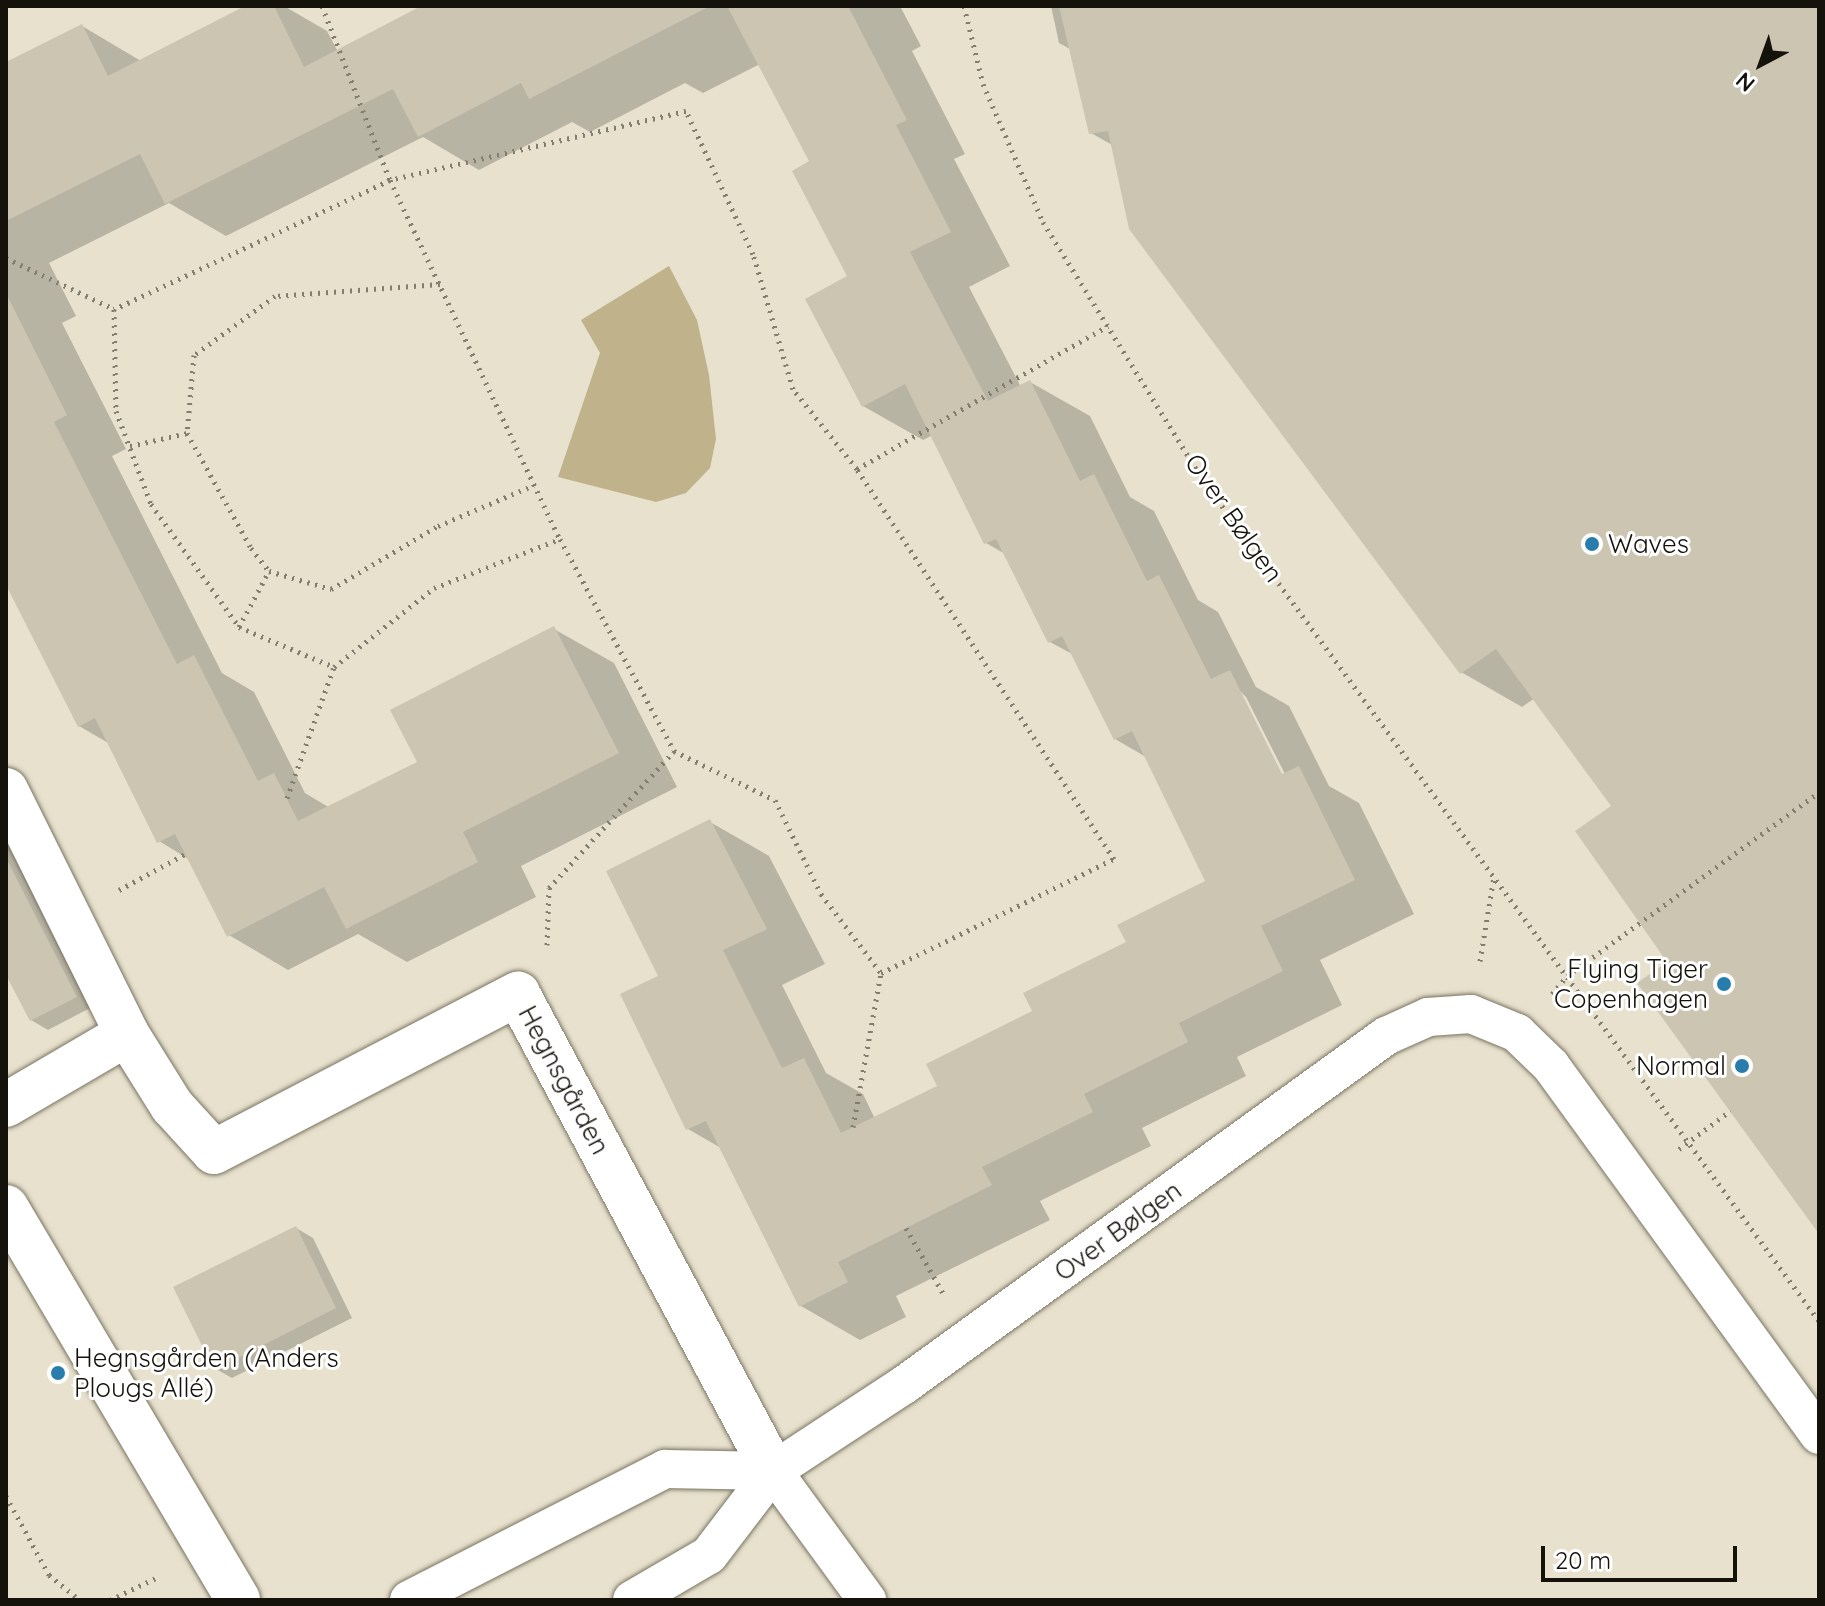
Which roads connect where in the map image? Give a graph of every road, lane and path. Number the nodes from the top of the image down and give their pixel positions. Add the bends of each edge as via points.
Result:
1 (322, 6) edge
2 (964, 6) edge
3 (390, 180) junction
4 (6, 258) edge
5 (440, 284) junction
6 (114, 309) junction
7 (1108, 326) junction
8 (187, 433) junction
9 (129, 446) junction
10 (857, 469) junction
11 (534, 485) junction
12 (560, 539) junction
13 (269, 571) junction
14 (239, 627) junction
15 (334, 667) junction
16 (674, 751) junction
17 (6, 790) edge
18 (1819, 792) edge
19 (287, 798) dead end
20 (185, 854) dead end
21 (1494, 875) junction
22 (70, 917) junction
23 (881, 973) junction
24 (1567, 976) junction
25 (518, 994) junction
26 (1471, 1014) junction
27 (127, 1034) junction
28 (6, 1105) edge
29 (1730, 1111) dead end
30 (853, 1127) dead end
31 (1688, 1142) junction
32 (6, 1207) edge
33 (906, 1228) dead end
34 (1819, 1321) edge
35 (968, 1339) junction
36 (1819, 1435) edge
37 (773, 1471) junction
38 (6, 1496) edge
39 (80, 1600) edge
40 (238, 1600) edge
41 (409, 1600) edge
42 (632, 1600) edge
43 (867, 1600) edge

1 - 3 path
2 - 7 path, Over Bølgen via 983,84 1043,222
3 - 5 path
3 - 6 path
3 - 10 path via 686,111 753,254 793,389
4 - 6 path
5 - 8 path via 275,296 194,355
5 - 11 path
6 - 9 path via 116,411
7 - 10 path
7 - 21 path, Over Bølgen via 1203,480
8 - 9 path
8 - 13 path
9 - 14 path via 151,504
10 - 23 path via 1114,859
11 - 12 path
11 - 13 path via 438,526 331,589
12 - 15 path via 434,588
12 - 16 path
13 - 14 path
14 - 15 path
15 - 19 path
16 - 23 path via 775,800 821,894
16 - 25 path via 549,888 547,951
17 - 22 street, Hegnsgården
18 - 24 path
20 - 22 path
21 - 24 path, Over Bølgen
21 - 26 path
22 - 27 street, Hegnsgården
23 - 30 path
24 - 31 path, Over Bølgen
25 - 27 street, Hegnsgården via 214,1152 172,1106
25 - 37 street, Hegnsgården
26 - 35 lane, Over Bølgen via 1428,1017 1386,1036
26 - 36 lane, Over Bølgen via 1517,1033 1551,1066
27 - 28 street
29 - 31 path
31 - 34 path, Over Bølgen
32 - 40 street
33 - 35 path
35 - 37 lane, Over Bølgen
37 - 41 lane via 665,1469
37 - 42 lane, Over Bølgen via 709,1555
37 - 43 lane
38 - 39 path via 49,1575

